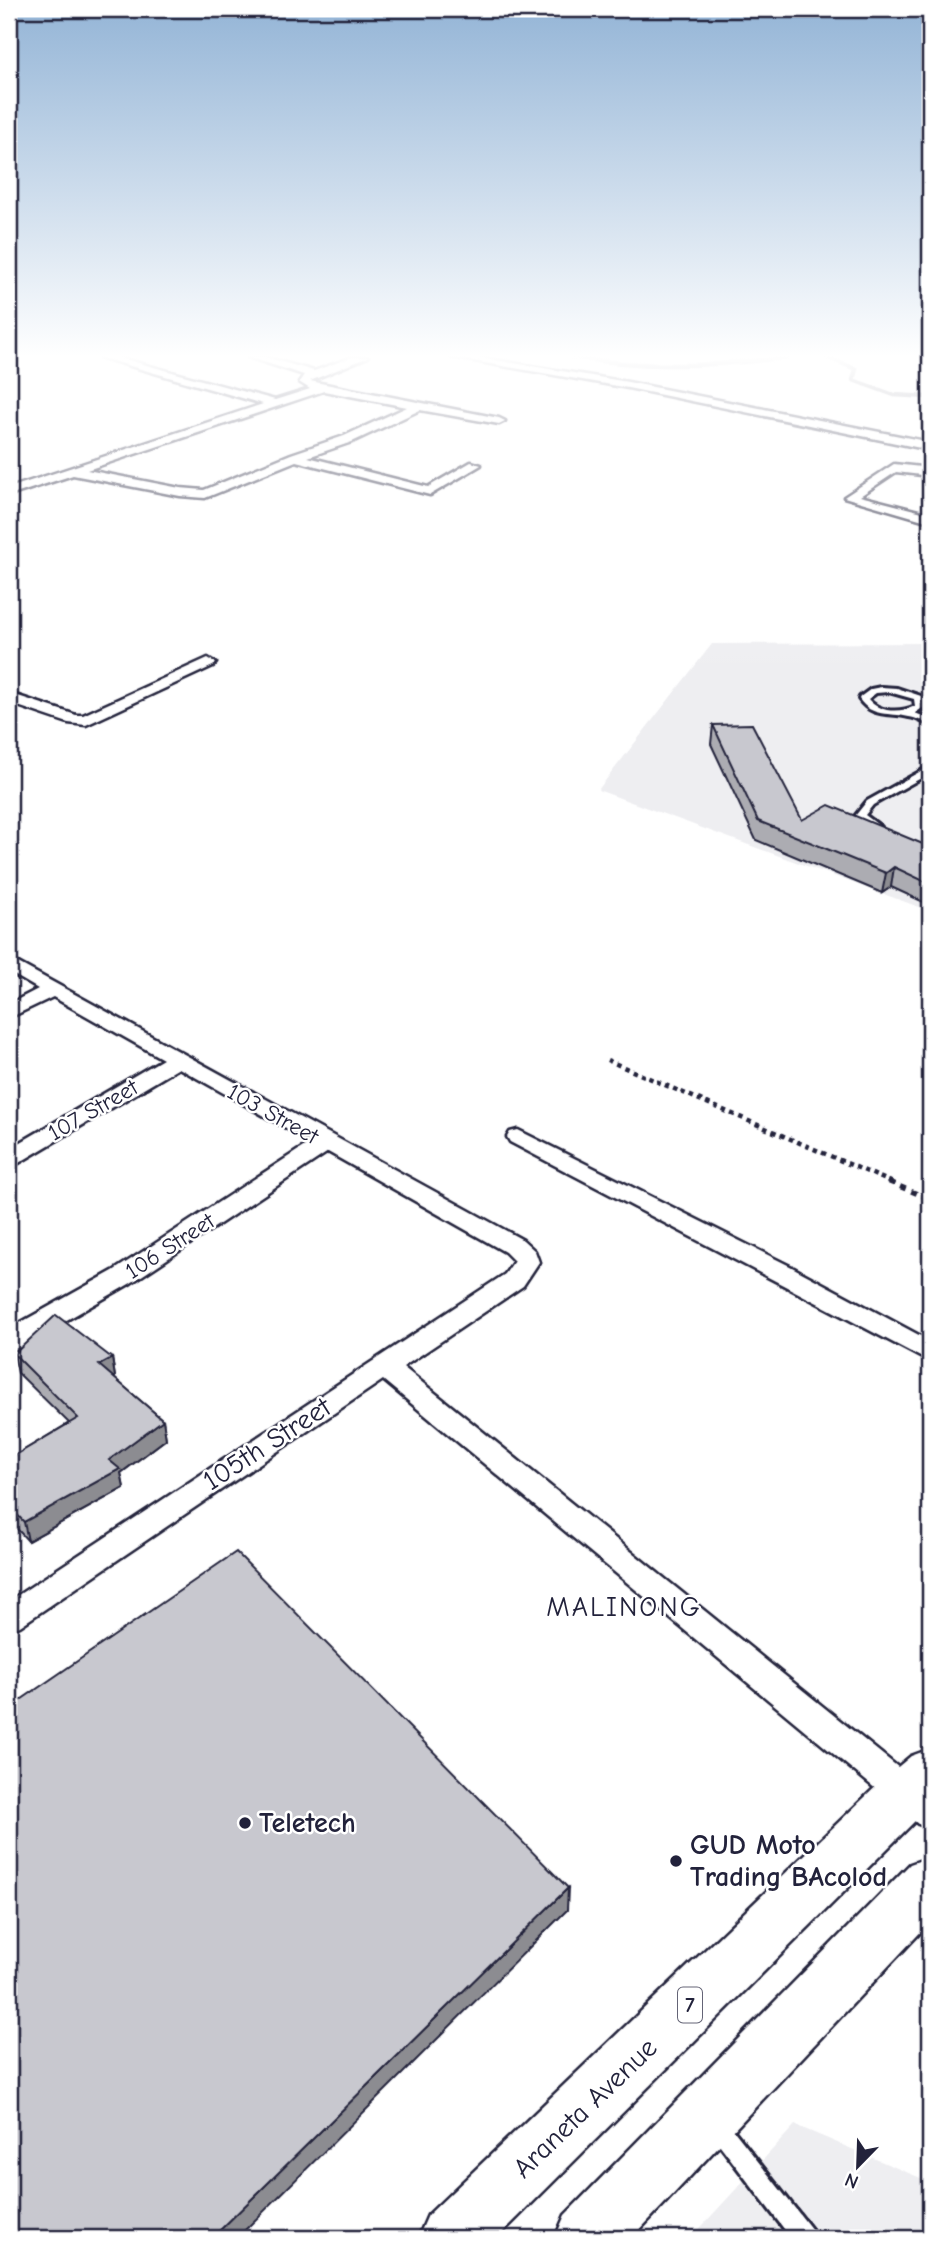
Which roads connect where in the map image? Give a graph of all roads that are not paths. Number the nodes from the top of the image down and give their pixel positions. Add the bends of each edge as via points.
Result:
1 (101, 462) edge
2 (283, 462) edge
3 (311, 462) edge
4 (475, 465) dead end
5 (73, 471) junction
6 (930, 472) edge
7 (9, 474) edge
8 (34, 484) junction
9 (9, 492) edge
10 (930, 518) edge
11 (208, 663) dead end
12 (9, 698) edge
13 (920, 707) junction
14 (930, 711) edge
15 (907, 713) junction
16 (930, 722) edge
17 (930, 769) edge
18 (892, 836) edge
19 (9, 964) edge
20 (52, 989) junction
21 (9, 1012) edge
22 (177, 1060) junction
23 (518, 1137) dead end
24 (326, 1143) junction
25 (9, 1158) edge
26 (524, 1269) joint
27 (9, 1341) edge
28 (930, 1353) edge
29 (385, 1367) junction
30 (9, 1617) edge
31 (922, 1793) edge
32 (930, 1883) edge
33 (707, 2112) junction
34 (451, 2238) edge
35 (587, 2238) edge
36 (804, 2238) edge

1 - 5 street
2 - 5 street via 205,495
3 - 4 street via 424,495
5 - 8 street
6 - 10 street via 894,468 850,497
7 - 8 street
8 - 9 street
11 - 12 street via 86,720
13 - 14 lane
13 - 15 lane
13 - 15 lane via 918,698 891,689 876,690 863,699 883,712
15 - 16 lane
17 - 18 lane via 870,803 860,816
19 - 20 street, 103 Street
20 - 21 street
20 - 22 street, 103 Street
22 - 24 street, 103 Street
22 - 25 street, 107 Street
23 - 28 street
24 - 26 street, 103 Street via 514,1246 526,1257
24 - 27 street, 106 Street via 170,1247
26 - 29 street, 105th Street
29 - 30 street, 105th Street
29 - 31 street
31 - 34 main road, Araneta Avenue / 7
32 - 33 main road
33 - 35 main road
33 - 36 lane

